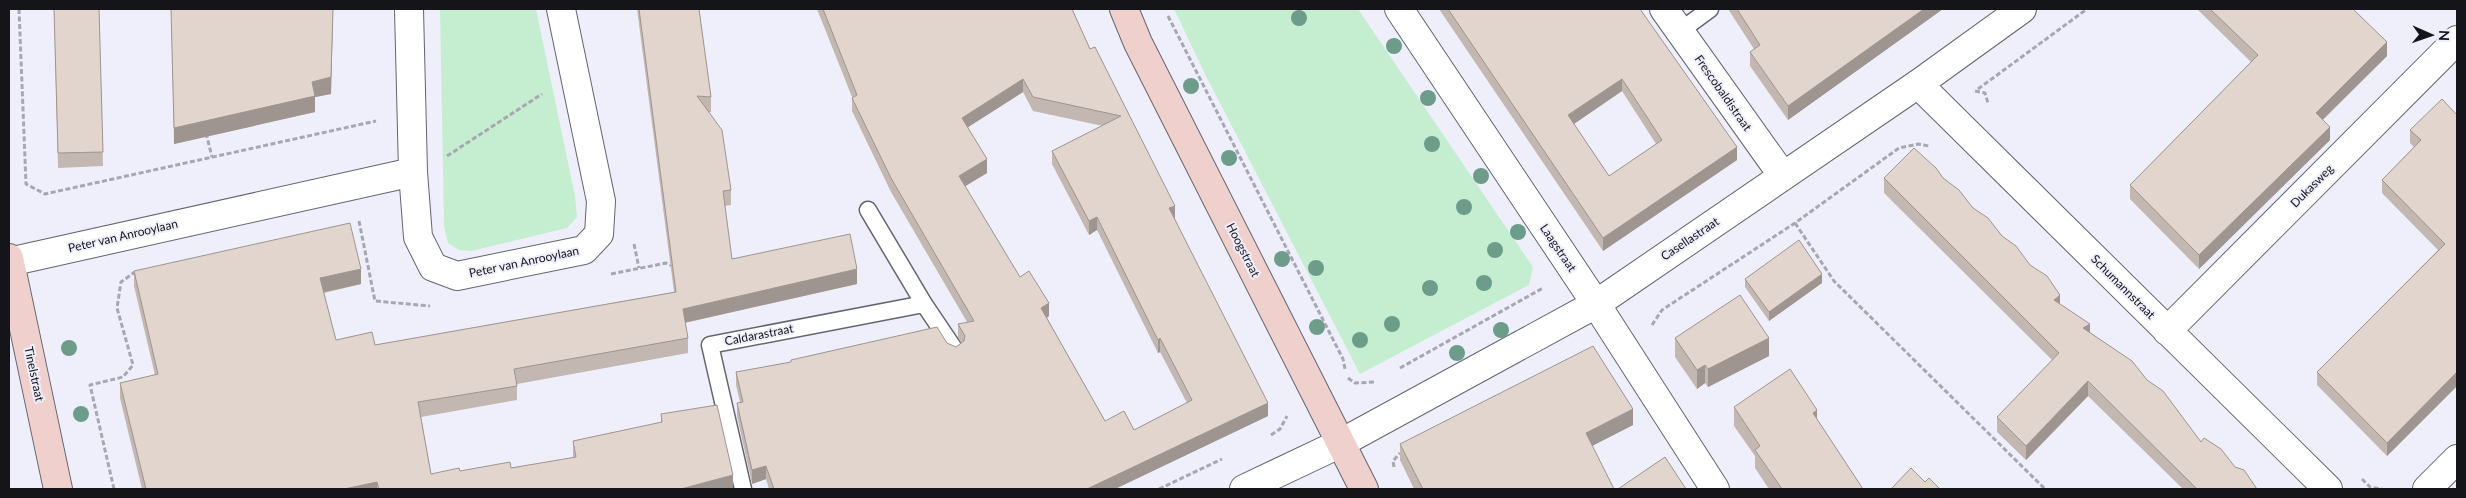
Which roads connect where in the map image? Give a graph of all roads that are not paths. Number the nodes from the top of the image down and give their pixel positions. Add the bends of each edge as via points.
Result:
1 (409, 9) edge
2 (561, 9) edge
3 (1124, 9) edge
4 (1399, 9) edge
5 (1664, 9) edge
6 (1710, 9) edge
7 (2022, 9) edge
8 (1680, 31) junction
9 (2457, 40) edge
10 (1918, 84) junction
11 (413, 172) junction
12 (1783, 176) junction
13 (868, 210) dead end
14 (9, 260) edge
15 (924, 304) junction
16 (1596, 304) junction
17 (16, 322) edge
18 (2167, 332) junction
19 (955, 350) edge
20 (1341, 443) junction
21 (2457, 459) edge
22 (58, 489) edge
23 (743, 489) edge
24 (1244, 489) edge
25 (1364, 489) edge
26 (1715, 489) edge
27 (2328, 489) edge
28 (2427, 489) edge

1 - 11 street, Peter van Anrooylaan
2 - 11 street, Peter van Anrooylaan via 600,201 599,234 584,250 457,276 434,267 418,237
3 - 20 street, Hoogstraat via 1142,52
4 - 16 street, Laagstraat
5 - 8 street, Frescobaldistraat
6 - 8 lane
7 - 10 street, Casellastraat
8 - 12 street, Frescobaldistraat
9 - 18 street, Dukasweg
10 - 12 street, Casellastraat
10 - 18 street, Schumannstraat
11 - 14 street, Peter van Anrooylaan
12 - 16 street, Casellastraat
13 - 15 lane
14 - 17 street, Tinelstraat
15 - 19 lane
15 - 23 lane, Caldarastraat via 710,345
16 - 20 street, Casellastraat
16 - 26 street, Laagstraat
17 - 22 street, Tinelstraat
18 - 27 street, Schumannstraat
20 - 24 street, Casellastraat
20 - 25 street, Hoogstraat
21 - 28 street

